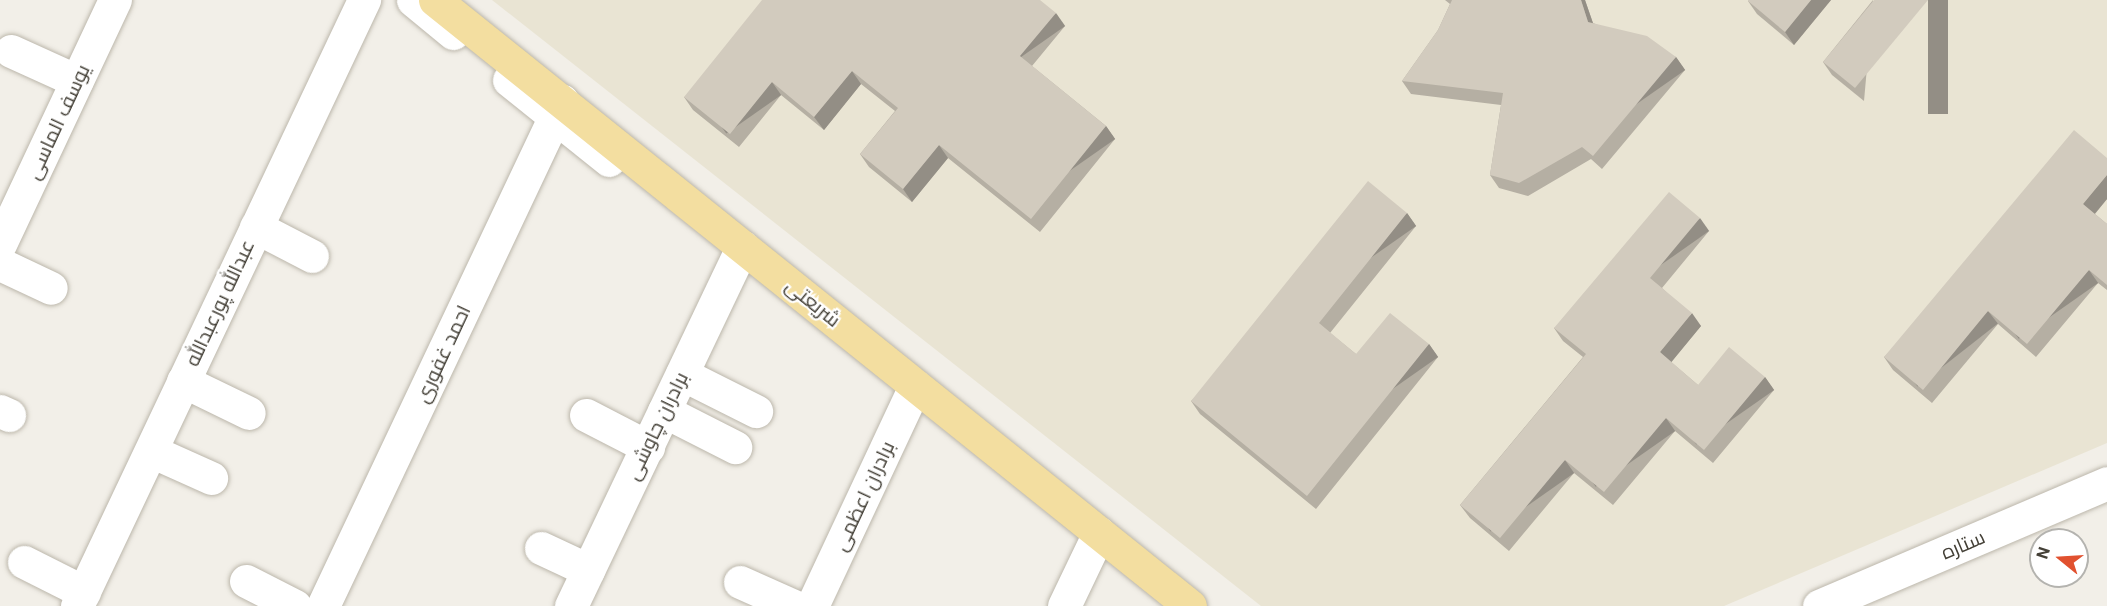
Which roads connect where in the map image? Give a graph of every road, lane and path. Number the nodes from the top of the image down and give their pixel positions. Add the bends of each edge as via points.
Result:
1 (115, 0) edge
2 (364, 0) edge
3 (413, 0) edge
4 (435, 0) edge
5 (11, 51) dead end
6 (77, 81) junction
7 (558, 109) junction
8 (256, 227) junction
9 (0, 244) edge
10 (739, 253) junction
11 (312, 256) dead end
12 (0, 264) edge
13 (51, 288) dead end
14 (682, 375) junction
15 (183, 381) junction
16 (912, 393) junction
17 (664, 411) junction
18 (756, 411) dead end
19 (249, 413) dead end
20 (586, 414) dead end
21 (648, 447) junction
22 (735, 447) dead end
23 (151, 451) junction
24 (211, 478) dead end
25 (2107, 483) edge
26 (1095, 540) junction
27 (541, 548) dead end
28 (24, 562) dead end
29 (588, 570) junction
30 (246, 581) dead end
31 (740, 582) dead end
32 (81, 599) edge
33 (1840, 603) edge
34 (295, 606) edge
35 (323, 606) edge
36 (571, 606) edge
37 (794, 606) edge
38 (812, 606) edge
39 (1064, 606) edge
40 (1164, 606) edge
41 (1190, 606) edge

1 - 6 street, یوسف الماسی
2 - 8 street, عبدالله پورعبدالله
3 - 7 street
4 - 7 main road, شریعتی
5 - 6 street
6 - 9 street, یوسف الماسی
7 - 10 main road, شریعتی
7 - 35 street, احمد غفوری
8 - 11 street
8 - 15 street, عبدالله پورعبدالله
10 - 14 street, برادران چاوشی
10 - 16 main road, شریعتی
12 - 13 street
14 - 17 street, برادران چاوشی
14 - 18 street
15 - 19 street
15 - 23 street, عبدالله پورعبدالله
16 - 26 main road, شریعتی
16 - 38 street, برادران اعظمی
17 - 21 street, برادران چاوشی
17 - 22 street
20 - 21 street
21 - 29 street, برادران چاوشی
23 - 24 street
23 - 32 street, عبدالله پورعبدالله
25 - 33 street, ستاره
26 - 39 street
26 - 40 street
26 - 41 main road, شریعتی
27 - 29 street
28 - 32 street
29 - 36 street, برادران چاوشی
30 - 34 street
31 - 37 street

